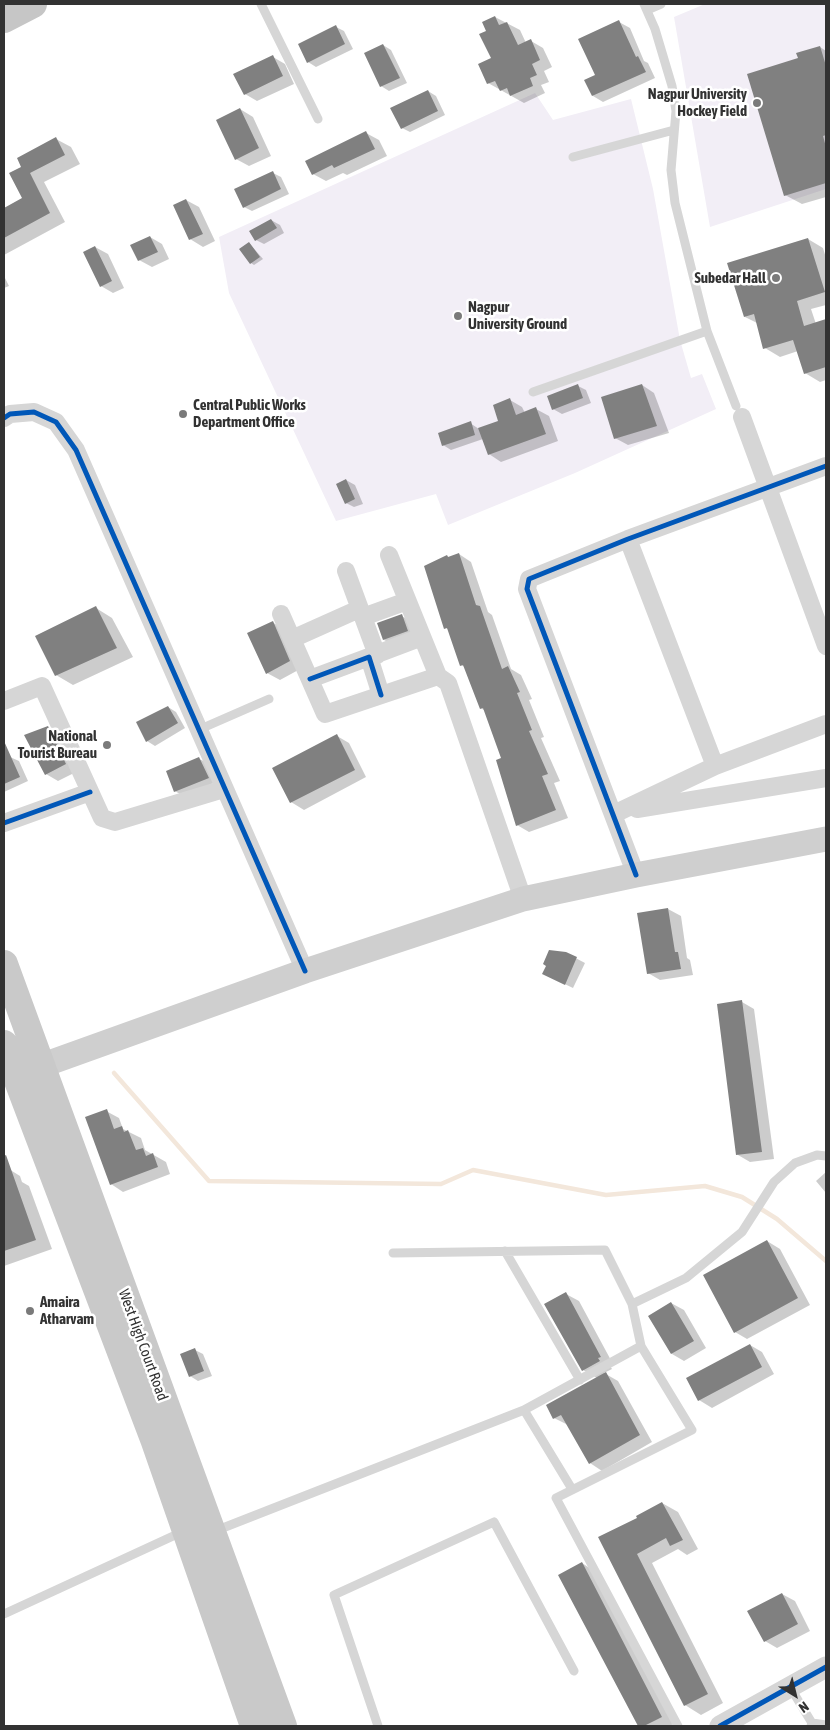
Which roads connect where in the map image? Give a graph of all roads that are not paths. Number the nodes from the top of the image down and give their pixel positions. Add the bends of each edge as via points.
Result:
1 (13, 4) edge
2 (33, 4) edge
3 (261, 4) edge
4 (661, 4) edge
5 (646, 7) edge
6 (4, 9) edge
7 (4, 20) edge
8 (318, 118) dead end
9 (674, 130) junction
10 (573, 157) dead end
11 (707, 331) junction
12 (533, 392) dead end
13 (739, 411) joint
14 (4, 418) edge
15 (826, 466) edge
16 (767, 488) junction
17 (628, 539) junction
18 (389, 555) dead end
19 (346, 571) dead end
20 (408, 601) junction
21 (361, 613) junction
22 (281, 614) dead end
23 (422, 637) junction
24 (292, 639) junction
25 (826, 646) edge
26 (373, 656) junction
27 (438, 676) junction
28 (310, 679) junction
29 (381, 695) junction
30 (269, 699) dead end
31 (4, 700) edge
32 (826, 724) edge
33 (198, 730) junction
34 (714, 766) junction
35 (826, 778) edge
36 (224, 789) junction
37 (90, 792) junction
38 (618, 812) junction
39 (4, 823) edge
40 (826, 839) edge
41 (636, 875) junction
42 (523, 900) junction
43 (4, 964) edge
44 (306, 971) junction
45 (4, 1044) edge
46 (41, 1066) junction
47 (8, 1075) edge
48 (826, 1156) edge
49 (505, 1251) junction
50 (393, 1253) dead end
51 (632, 1304) junction
52 (641, 1346) junction
53 (580, 1380) junction
54 (524, 1410) junction
55 (572, 1489) junction
56 (198, 1531) junction
57 (4, 1614) edge
58 (826, 1667) edge
59 (574, 1671) dead end
60 (790, 1687) junction
61 (812, 1725) edge
62 (826, 1725) edge
63 (254, 1726) edge
64 (283, 1726) edge
65 (378, 1726) edge
66 (678, 1726) edge
67 (720, 1726) edge

1 - 6 highway
2 - 7 highway
3 - 8 lane
4 - 5 lane
5 - 9 lane via 672,86 676,111
9 - 10 lane
9 - 11 lane via 671,170 675,203
11 - 12 lane
11 - 13 lane
13 - 16 street
14 - 33 street via 10,414 34,412 56,422 76,450
15 - 16 street
16 - 17 street
16 - 25 street
17 - 34 street
17 - 38 street via 529,579 527,589
18 - 20 street
19 - 21 street
20 - 21 street
20 - 23 street
21 - 24 street
21 - 26 street
22 - 24 street
23 - 26 street
23 - 27 street
24 - 28 street
26 - 28 street
26 - 29 street
27 - 29 street
27 - 42 street via 448,682
28 - 29 street via 325,714
30 - 33 lane
31 - 37 street via 42,686
32 - 34 street
33 - 36 street
34 - 38 street
35 - 38 street
36 - 37 street via 115,822 102,818
36 - 44 street
37 - 39 street
38 - 41 street
40 - 41 main road
41 - 42 main road
42 - 44 main road
43 - 46 main road, West High Court Road
44 - 46 main road
45 - 47 main road, West High Court Road
46 - 47 main road
46 - 56 main road, West High Court Road
47 - 56 main road, West High Court Road via 154,1439
48 - 51 lane via 818,1155 795,1163 774,1182 742,1232 686,1278
49 - 50 lane
49 - 51 lane via 605,1250
49 - 53 lane
51 - 52 lane
52 - 53 lane
52 - 55 lane via 692,1430
53 - 54 lane
54 - 55 lane
54 - 56 lane
55 - 66 lane via 556,1498
56 - 57 lane
56 - 63 main road, West High Court Road
56 - 64 main road, West High Court Road
58 - 60 street
59 - 65 lane via 494,1522 334,1595
60 - 61 lane
60 - 67 street
61 - 62 lane

